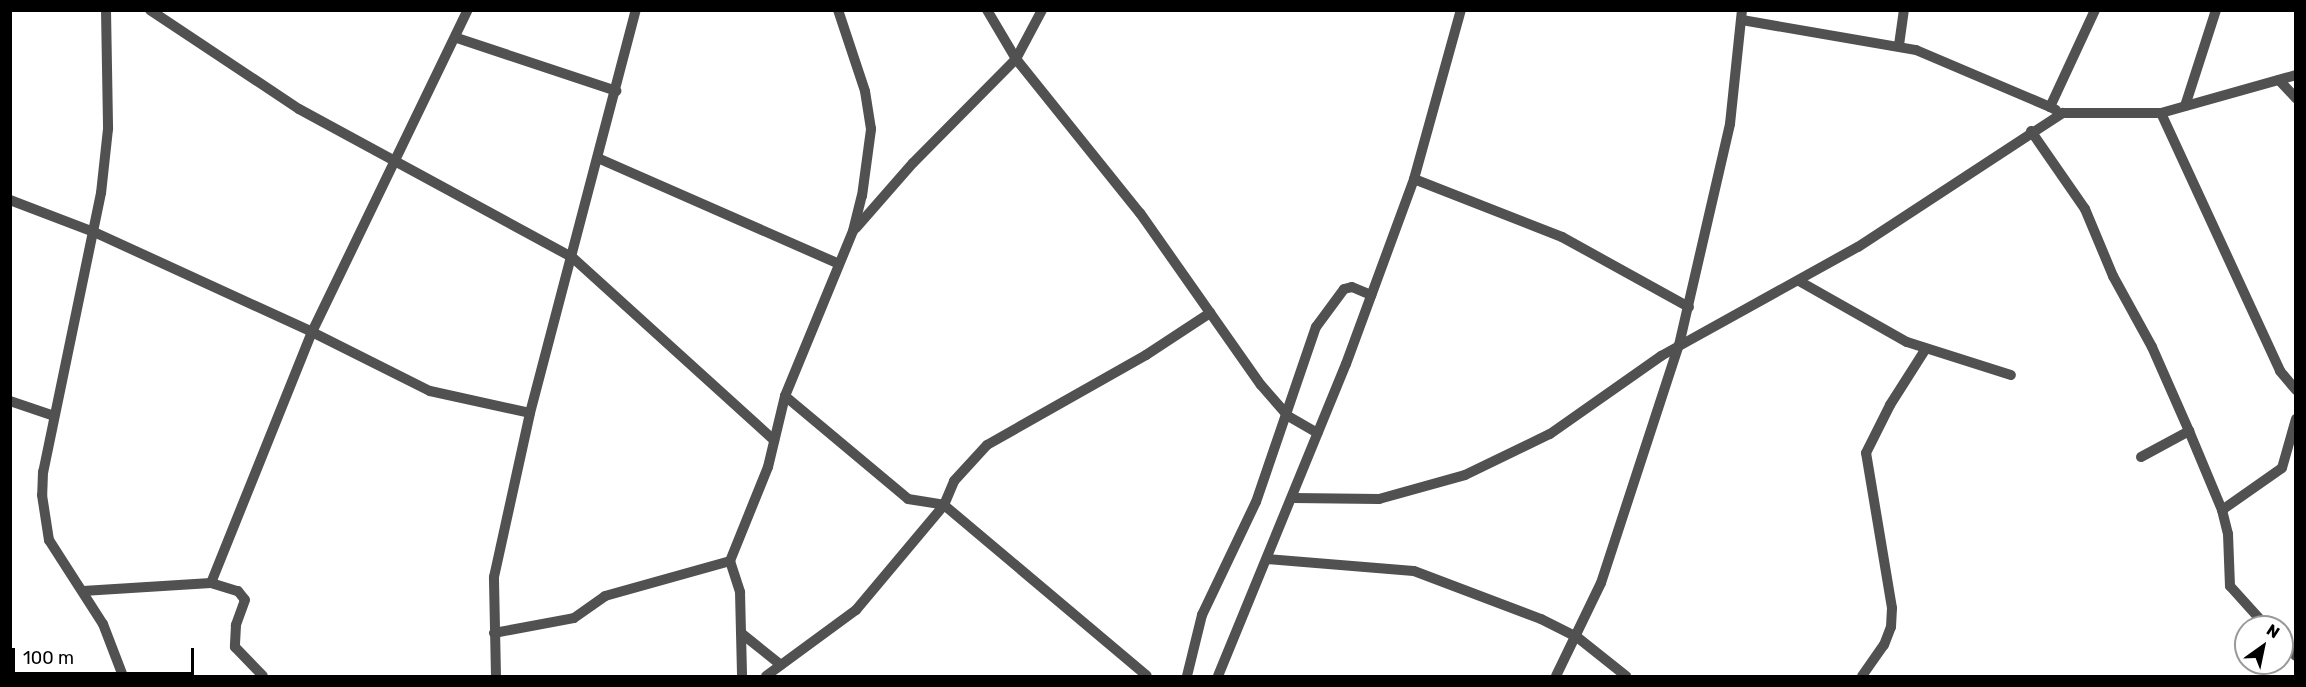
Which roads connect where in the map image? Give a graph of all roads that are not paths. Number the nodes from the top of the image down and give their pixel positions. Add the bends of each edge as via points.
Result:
1 (106, 10) edge
2 (150, 10) edge
3 (468, 10) edge
4 (636, 10) edge
5 (838, 10) edge
6 (987, 10) edge
7 (1042, 10) edge
8 (1461, 10) edge
9 (1904, 10) edge
10 (2095, 10) edge
11 (2217, 10) edge
12 (1742, 15) edge
13 (457, 38) junction
14 (1899, 45) junction
15 (1016, 59) junction
16 (2295, 75) edge
17 (2279, 80) junction
18 (616, 91) junction
19 (2295, 98) edge
20 (2185, 106) junction
21 (2050, 107) junction
22 (2063, 113) junction
23 (2161, 113) junction
24 (2031, 131) junction
25 (600, 159) junction
26 (394, 162) junction
27 (1414, 178) junction
28 (10, 201) edge
29 (853, 231) junction
30 (94, 232) junction
31 (572, 257) junction
32 (839, 264) junction
33 (1799, 281) junction
34 (1371, 295) junction
35 (1689, 307) junction
36 (1210, 313) junction
37 (312, 332) junction
38 (1679, 345) junction
39 (1925, 350) junction
40 (2011, 375) dead end
41 (2295, 390) edge
42 (785, 396) junction
43 (10, 401) edge
44 (1284, 412) junction
45 (530, 413) junction
46 (54, 416) junction
47 (2295, 419) edge
48 (2189, 431) junction
49 (1318, 434) junction
50 (774, 440) junction
51 (2141, 457) dead end
52 (2290, 465) edge
53 (1293, 498) junction
54 (944, 505) junction
55 (2222, 510) junction
56 (1267, 559) junction
57 (730, 561) junction
58 (211, 584) junction
59 (83, 591) junction
60 (2256, 615) edge
61 (494, 633) junction
62 (741, 633) junction
63 (1577, 637) junction
64 (781, 665) junction
65 (123, 676) edge
66 (262, 676) edge
67 (496, 676) edge
68 (742, 676) edge
69 (766, 676) edge
70 (1147, 676) edge
71 (1186, 676) edge
72 (1218, 676) edge
73 (1556, 676) edge
74 (1626, 676) edge
75 (1863, 676) edge

1 - 30 street via 108,129
2 - 26 street via 299,109
3 - 13 street
4 - 18 street
5 - 29 street via 865,91 871,129 870,157
6 - 15 street
7 - 15 street
8 - 27 street
9 - 14 street
10 - 21 street
11 - 20 street
12 - 14 street
12 - 35 street via 1730,124
13 - 18 street
13 - 26 street
14 - 21 street
15 - 29 street via 913,163
15 - 36 street via 1140,213
16 - 17 street
17 - 19 street
17 - 20 street
18 - 25 street
20 - 23 street
21 - 22 street
22 - 23 street
22 - 24 street
23 - 41 street via 2280,371
24 - 33 street via 1858,247
24 - 48 street via 2085,209 2112,276 2152,347
25 - 31 street
25 - 32 street
26 - 31 street
26 - 37 street
27 - 34 street
27 - 35 street via 1562,237
28 - 30 street
29 - 32 street
30 - 37 street
30 - 46 street
31 - 45 street
31 - 50 street
32 - 42 street
33 - 38 street
33 - 39 street
34 - 44 street via 1352,287 1332,300 1316,327
34 - 49 street
35 - 38 street
36 - 44 street
36 - 54 street via 1146,355 987,445 954,480
37 - 45 street via 430,391
37 - 58 street
38 - 53 street via 1550,434 1465,476 1379,499
38 - 63 street via 1601,583
39 - 40 street
39 - 75 street via 1890,405 1866,453 1892,608 1891,627 1884,645
42 - 50 street
42 - 54 street via 908,499
43 - 46 street
44 - 49 street via 1303,428
44 - 71 street via 1256,502 1202,615
45 - 61 street via 494,577
46 - 59 street via 43,472 43,519 50,540
47 - 52 street
48 - 51 street
48 - 55 street
49 - 53 street
50 - 57 street via 768,467
52 - 55 street
53 - 56 street
54 - 64 street via 856,610
54 - 70 street
55 - 60 street via 2228,534 2230,586
56 - 63 street via 1414,571 1541,619
56 - 72 street
57 - 61 street via 614,593 573,618
57 - 62 street via 740,592
58 - 59 street
58 - 66 street via 243,595 235,647
59 - 65 street via 103,624
61 - 67 street
62 - 64 street
62 - 68 street
63 - 73 street
63 - 74 street
64 - 69 street

